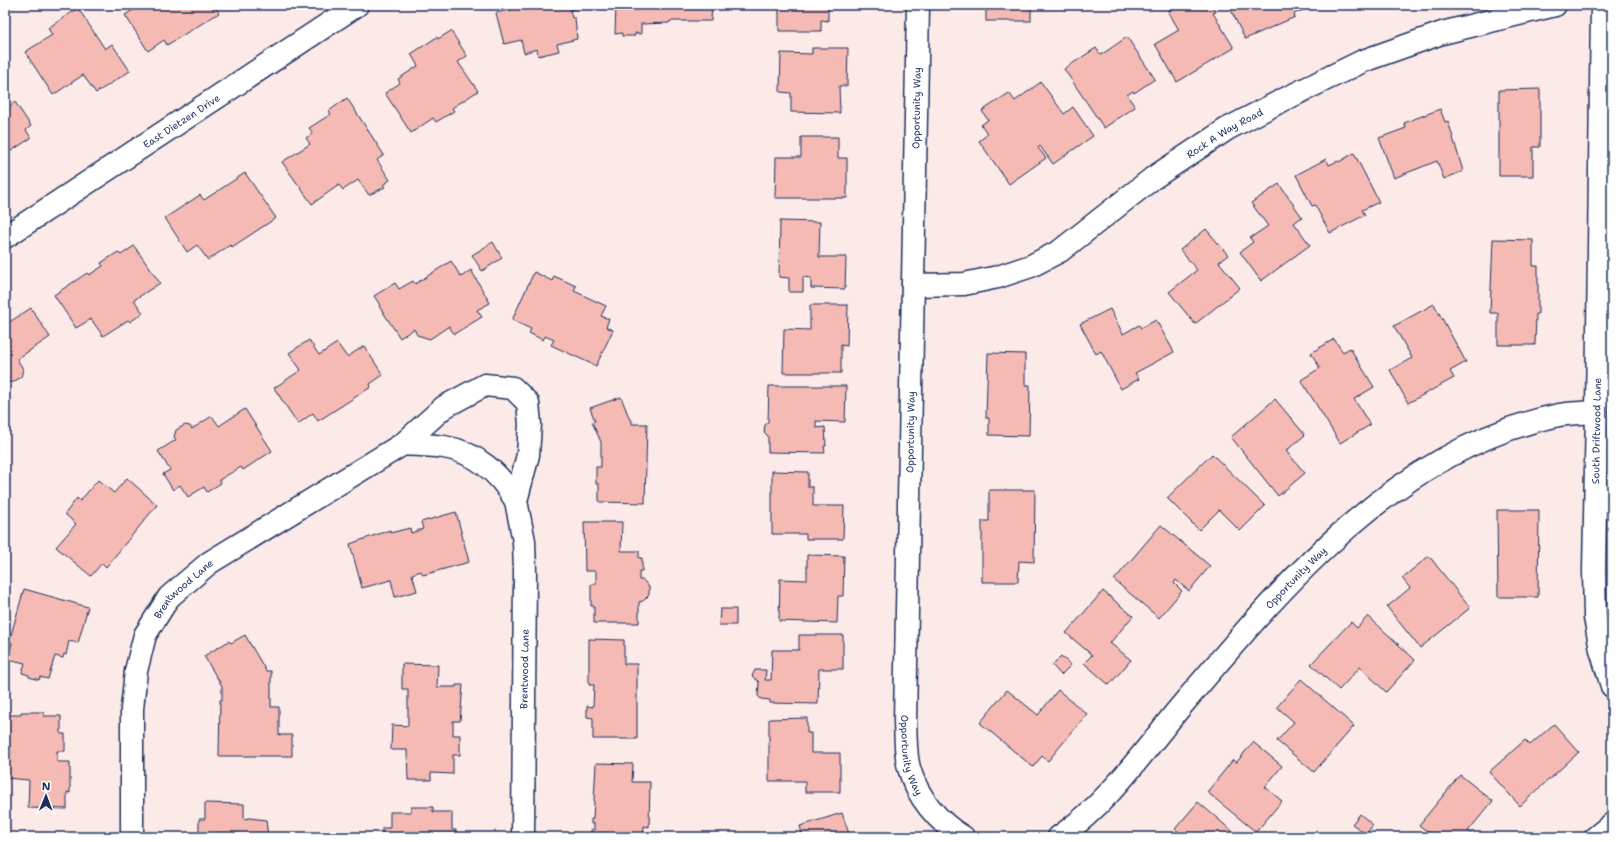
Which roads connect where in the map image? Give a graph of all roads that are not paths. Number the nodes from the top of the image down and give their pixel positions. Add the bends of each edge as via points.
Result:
1 (357, 5) edge
2 (918, 5) edge
3 (1555, 5) edge
4 (1602, 5) edge
5 (5, 237) edge
6 (914, 285) junction
7 (1597, 412) junction
8 (403, 444) junction
9 (516, 501) junction
10 (1612, 686) edge
11 (1612, 824) edge
12 (132, 837) edge
13 (523, 837) edge
14 (963, 837) edge
15 (1059, 837) edge
16 (1596, 837) edge

1 - 5 street, East Dietzen Drive
2 - 6 street, Opportunity Way
3 - 6 street, Rock A Way Road via 1442,33 1363,61 1279,102 1227,129 1153,178 1060,251 1031,266 998,277 964,284
4 - 7 street, South Driftwood Lane
6 - 14 street, Opportunity Way via 906,746 908,768 929,808 948,828
7 - 10 street, South Driftwood Lane via 1594,617
7 - 15 street, Opportunity Way via 1560,415 1491,436 1414,477 1350,524 1323,548 1249,627 1105,797 1077,824
8 - 9 street, Brentwood Lane via 444,447 470,455 488,467 505,484
8 - 9 street, Brentwood Lane via 444,407 485,385 513,388 528,403 530,424 528,455
8 - 12 street, Brentwood Lane via 209,563 169,597 144,635 136,671 132,709
9 - 13 street, Brentwood Lane via 524,541 525,573
11 - 16 street

